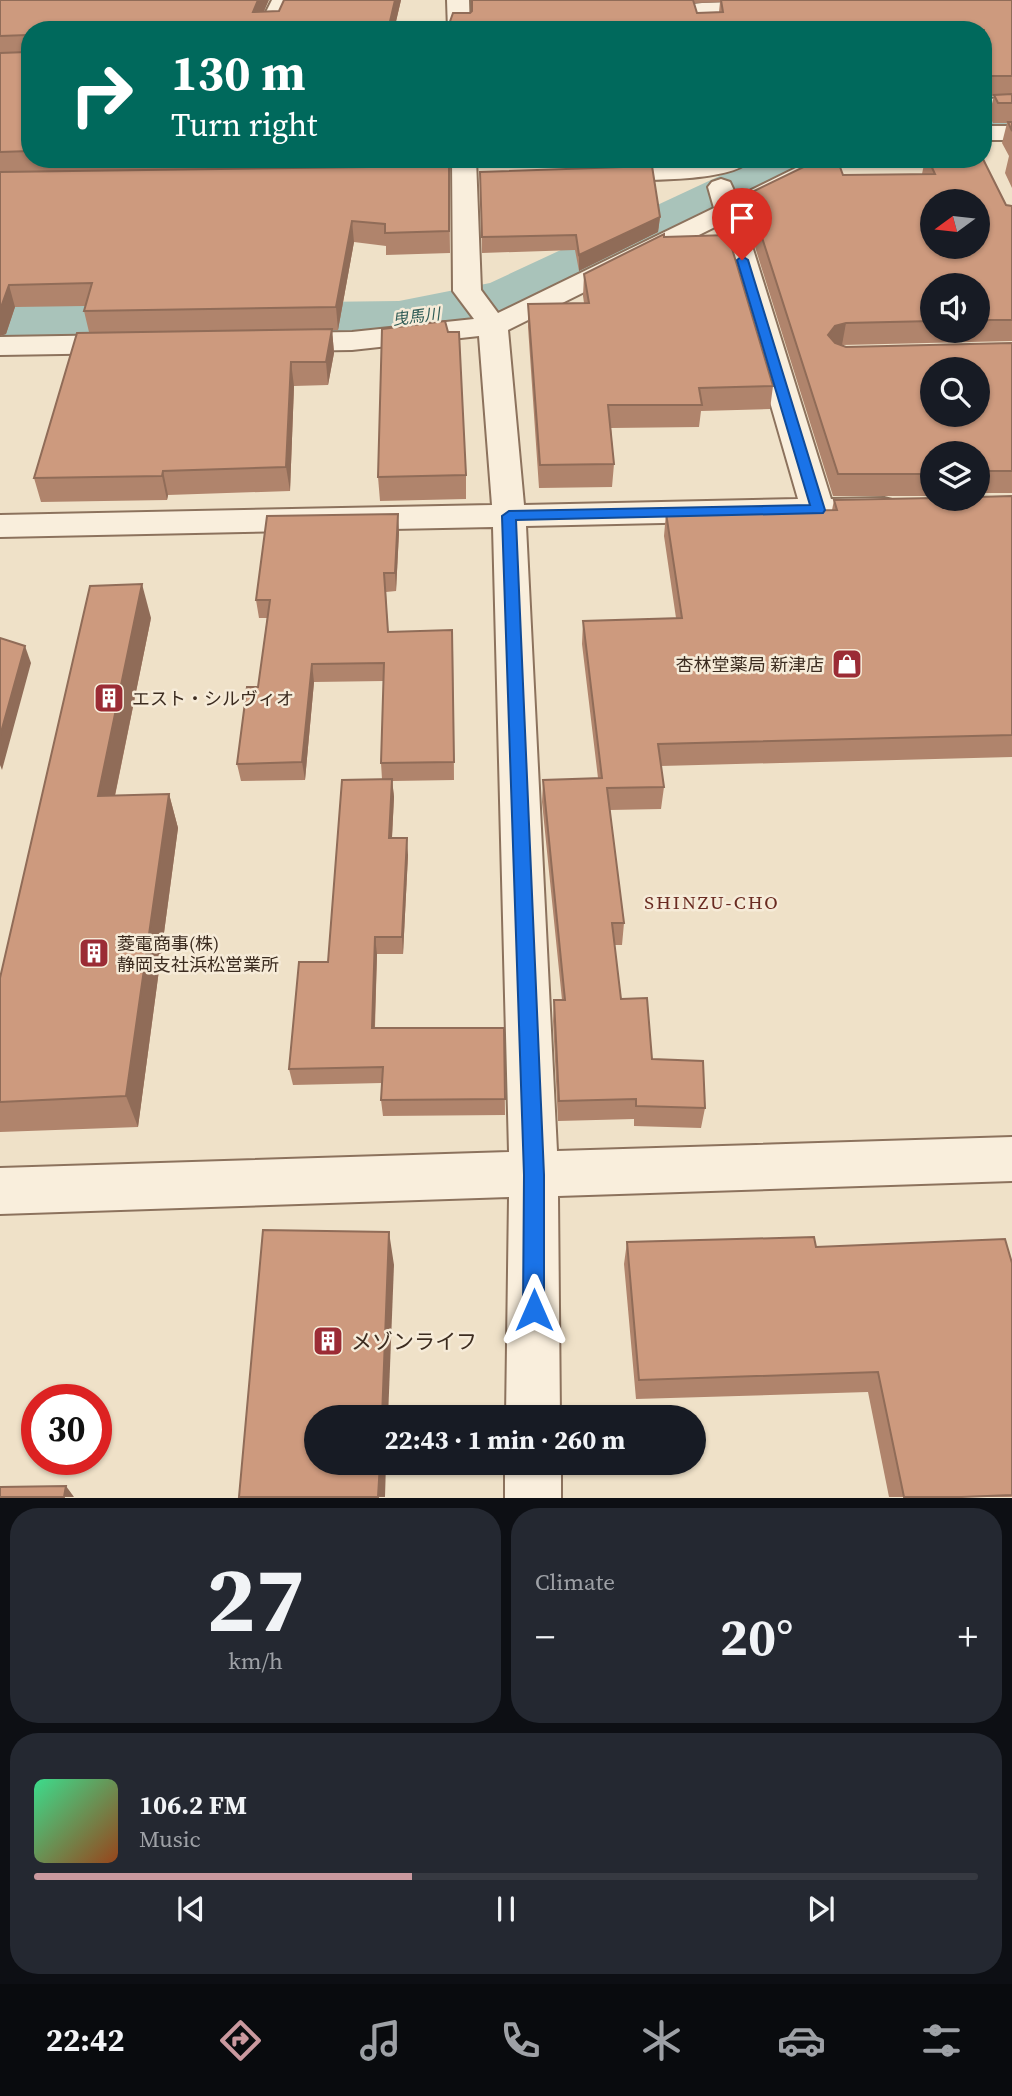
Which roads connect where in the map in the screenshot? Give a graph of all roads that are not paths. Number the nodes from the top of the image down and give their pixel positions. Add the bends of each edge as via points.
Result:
1 (283, 0) edge
2 (458, 0) edge
3 (698, 4) edge
4 (799, 7) edge
5 (272, 21) edge
6 (458, 21) edge
7 (705, 21) edge
8 (1012, 105) edge
9 (992, 106) edge
10 (992, 133) edge
11 (1012, 133) edge
12 (464, 168) edge
13 (726, 168) edge
14 (815, 168) edge
15 (576, 173) edge
16 (717, 174) junction
17 (492, 176) edge
18 (437, 177) edge
19 (727, 209) junction
20 (481, 311) junction
21 (257, 342) edge
22 (149, 344) edge
23 (0, 346) edge
24 (915, 508) edge
25 (818, 510) junction
26 (509, 516) junction
27 (0, 526) edge
28 (1012, 1160) edge
29 (534, 1175) junction
30 (0, 1191) edge
31 (533, 1405) edge
32 (533, 1475) edge
33 (533, 1497) edge

1 - 5 street
2 - 6 street
3 - 4 street
3 - 7 street
8 - 9 street
10 - 11 street
12 - 17 street
12 - 18 street
12 - 20 street
13 - 16 street
14 - 19 street
15 - 16 street
16 - 19 street
19 - 20 street
19 - 25 street
20 - 21 street via 352,341
20 - 26 street
22 - 23 street
24 - 25 street
25 - 26 street
26 - 27 street
26 - 29 street
28 - 29 street
29 - 30 street
29 - 31 street
32 - 33 street

